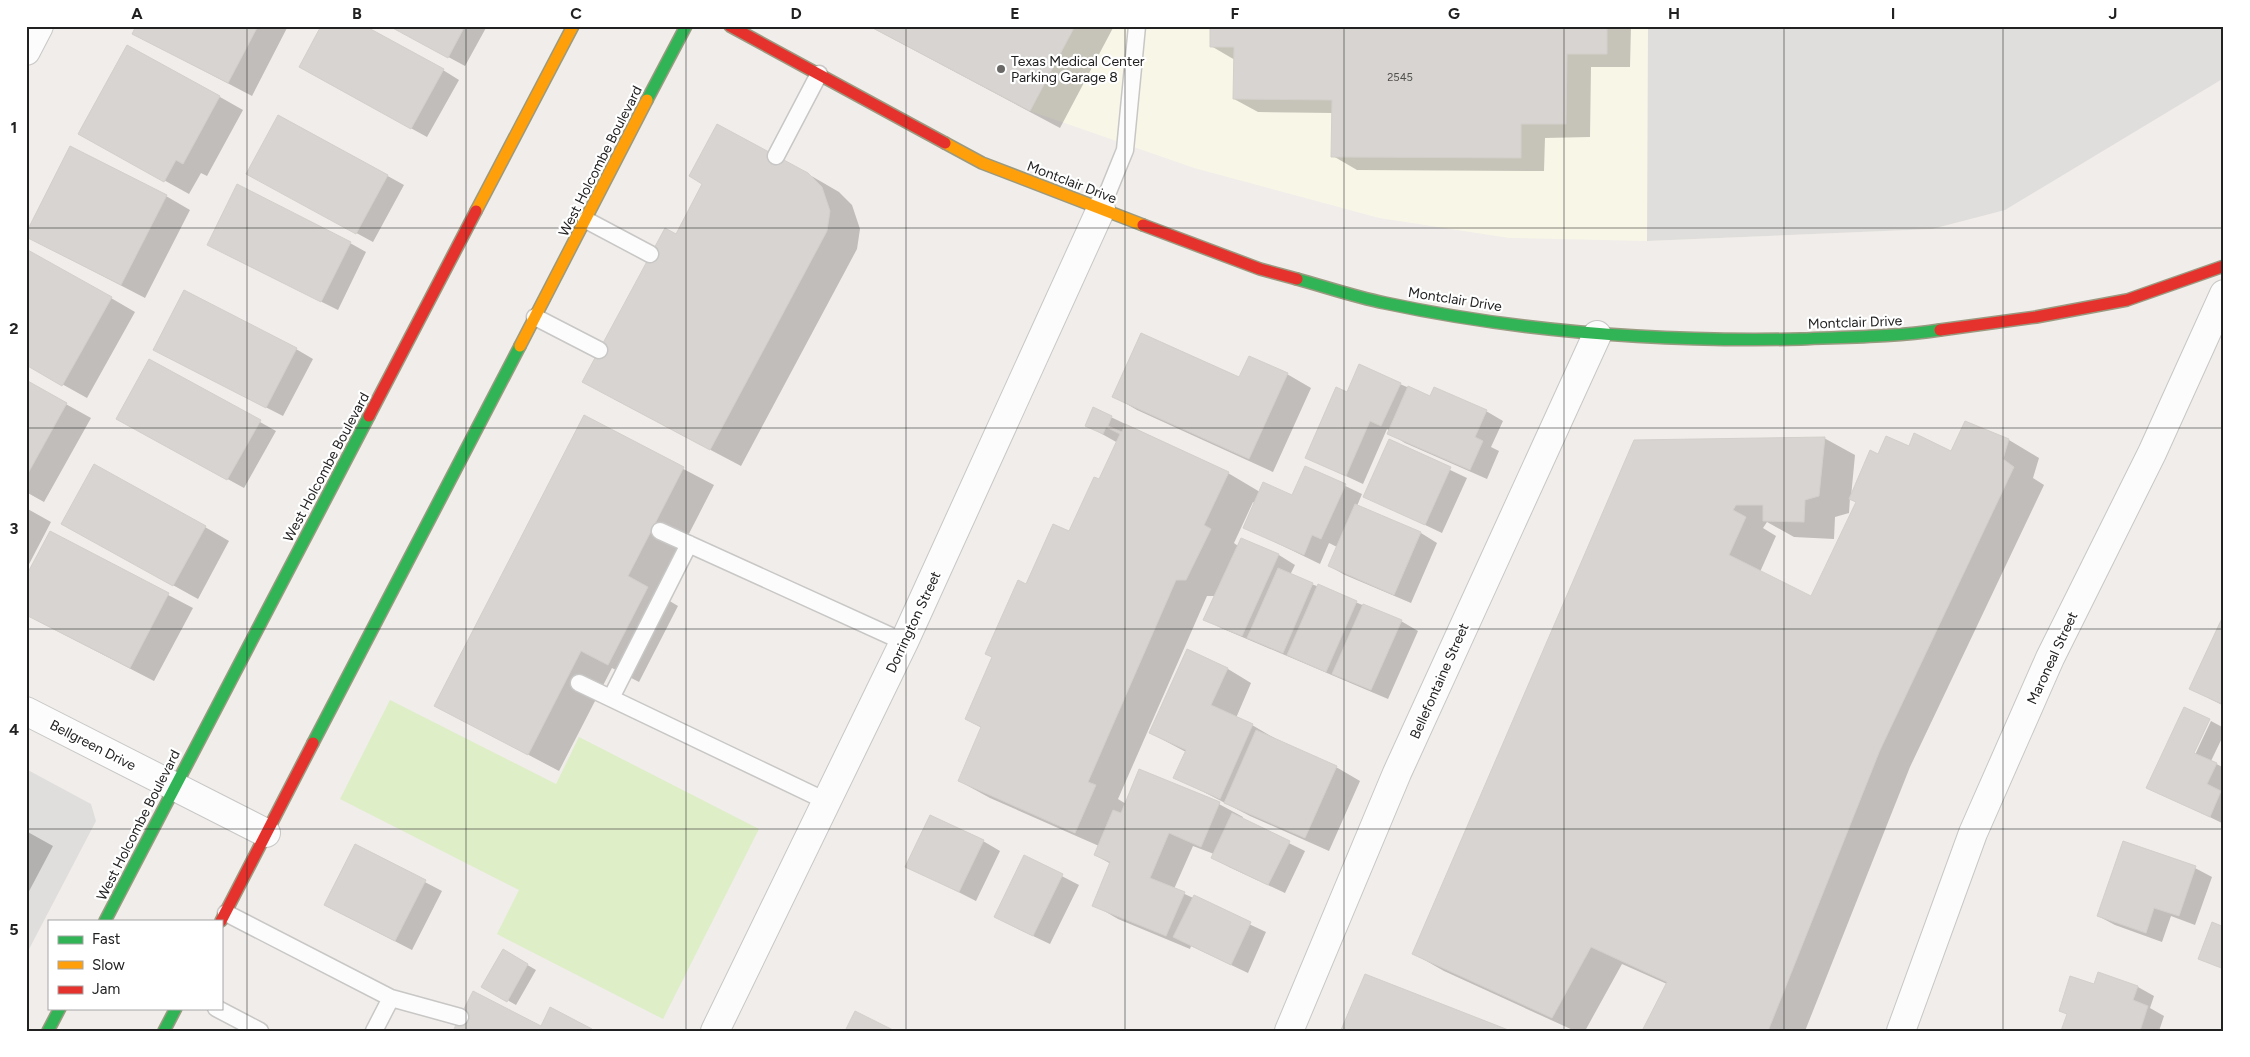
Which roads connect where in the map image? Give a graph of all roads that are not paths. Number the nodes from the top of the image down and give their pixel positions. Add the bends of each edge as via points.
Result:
1 (39, 26) edge
2 (573, 26) edge
3 (686, 26) edge
4 (730, 26) edge
5 (1137, 26) edge
6 (26, 51) edge
7 (819, 74) junction
8 (776, 156) dead end
9 (1101, 209) junction
10 (586, 220) junction
11 (650, 254) dead end
12 (2224, 266) edge
13 (2224, 294) edge
14 (535, 316) junction
15 (1597, 335) junction
16 (599, 350) dead end
17 (660, 531) dead end
18 (689, 544) junction
19 (904, 642) junction
20 (579, 683) dead end
21 (611, 698) junction
22 (26, 711) edge
23 (174, 787) junction
24 (828, 802) junction
25 (266, 833) junction
26 (223, 917) edge
27 (106, 920) edge
28 (391, 998) junction
29 (59, 1010) edge
30 (175, 1010) edge
31 (220, 1010) edge
32 (460, 1017) dead end
33 (48, 1031) edge
34 (164, 1031) edge
35 (260, 1031) edge
36 (374, 1031) edge
37 (715, 1031) edge
38 (1289, 1031) edge
39 (1900, 1031) edge

1 - 6 street
2 - 23 main road, West Holcombe Boulevard
3 - 10 main road, West Holcombe Boulevard
4 - 7 main road, Montclair Drive
5 - 9 lane via 1125,150
7 - 8 lane
7 - 9 main road, Montclair Drive via 982,163
9 - 15 main road, Montclair Drive via 1260,269 1384,303
9 - 19 street, Dorrington Street
10 - 11 lane
10 - 14 main road, West Holcombe Boulevard
12 - 15 main road, Montclair Drive via 2127,300 2036,318 1900,336 1752,340
13 - 39 street, Maroneal Street via 2152,453 2050,658 1985,807
14 - 16 lane
14 - 25 main road, West Holcombe Boulevard
15 - 38 street, Bellefontaine Street via 1398,773
17 - 18 lane
18 - 19 lane
18 - 21 lane
19 - 24 street, Dorrington Street
20 - 21 lane
21 - 24 lane
22 - 23 street, Bellgreen Drive
23 - 25 street, Bellgreen Drive
23 - 27 main road, West Holcombe Boulevard
24 - 37 street, Dorrington Street
25 - 26 main road, West Holcombe Boulevard
26 - 28 lane
28 - 32 lane
28 - 36 lane
29 - 33 main road
30 - 34 main road
31 - 35 lane

